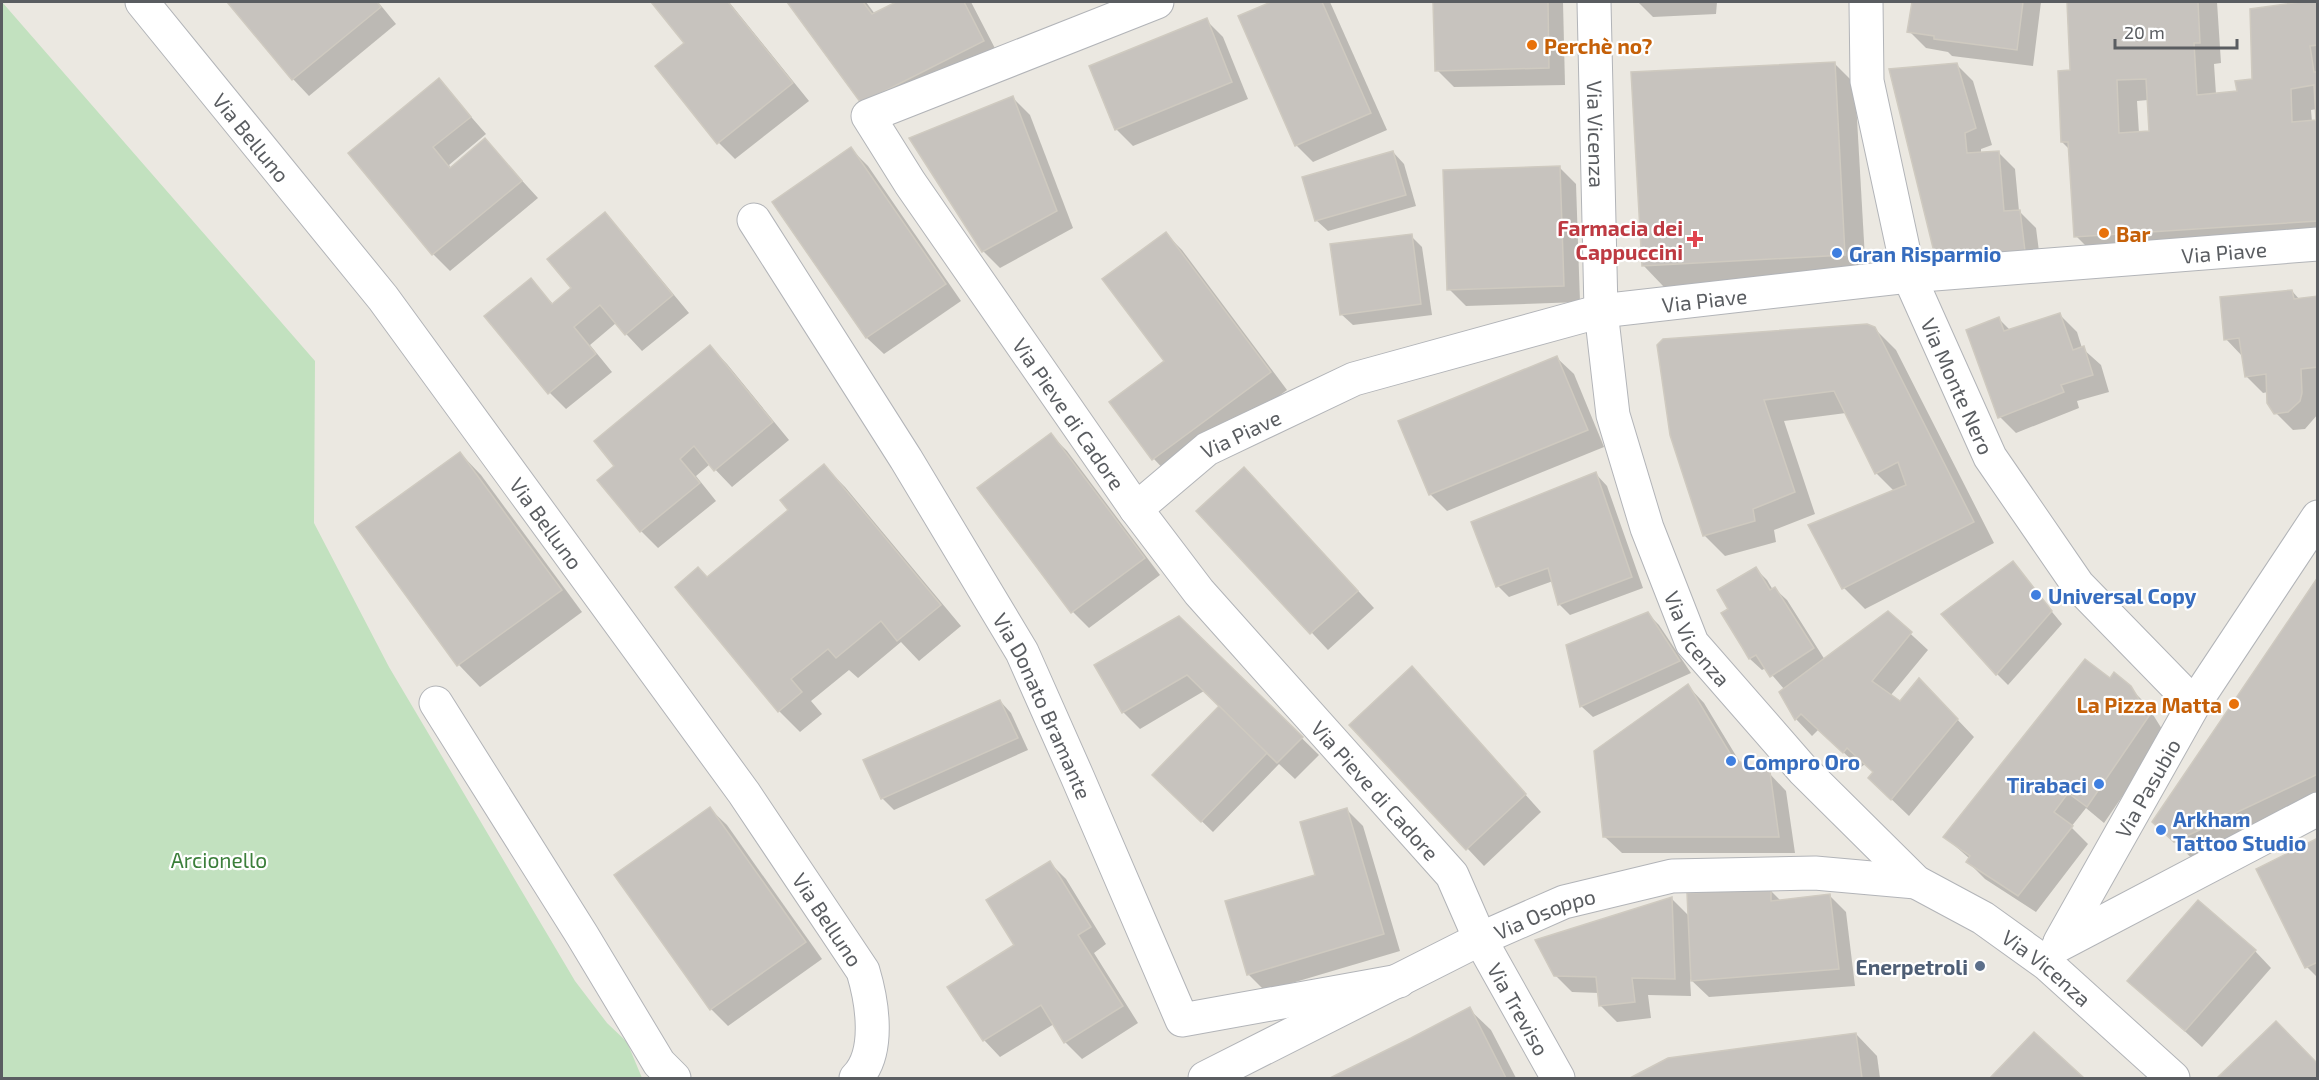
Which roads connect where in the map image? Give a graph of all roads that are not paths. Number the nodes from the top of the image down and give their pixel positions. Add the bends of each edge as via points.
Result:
1 (142, 2) edge
2 (1156, 2) edge
3 (1594, 2) edge
4 (1866, 2) edge
5 (754, 220) dead end
6 (2318, 244) edge
7 (1909, 276) junction
8 (1601, 311) junction
9 (1136, 508) junction
10 (2318, 517) edge
11 (436, 703) dead end
12 (2194, 704) junction
13 (2318, 809) edge
14 (1916, 882) junction
15 (1480, 939) junction
16 (2053, 953) junction
17 (1399, 981) junction
18 (665, 1073) edge
19 (864, 1077) edge
20 (1205, 1078) edge
21 (1558, 1078) edge
22 (2172, 1078) edge

1 - 19 street, Via Belluno via 383,298 744,793 863,971 871,996 873,1022
2 - 9 street, Via Pieve di Cadore via 868,116 910,183
3 - 8 street, Via Vicenza
4 - 7 street, Via Monte Nero via 1867,81
5 - 17 street, Via Donato Bramante via 906,459 1022,652 1182,1020
6 - 7 street, Via Piave
7 - 8 street, Via Piave
7 - 12 street, Via Monte Nero via 1990,457 2078,585
8 - 9 street, Via Piave via 1354,379 1207,449
8 - 14 street, Via Vicenza via 1613,415 1647,528 1692,643 1803,770
9 - 15 street, Via Pieve di Cadore via 1199,592 1452,875
10 - 12 street, Via Pasubio
11 - 18 street
12 - 16 street, Via Pasubio
13 - 16 street
14 - 15 street, Via Osoppo via 1815,873 1672,876 1564,902
14 - 16 street, Via Vicenza
15 - 17 street, Via Osoppo
15 - 21 street, Via Treviso
16 - 22 street, Via Vicenza
17 - 20 street, Via Osoppo

